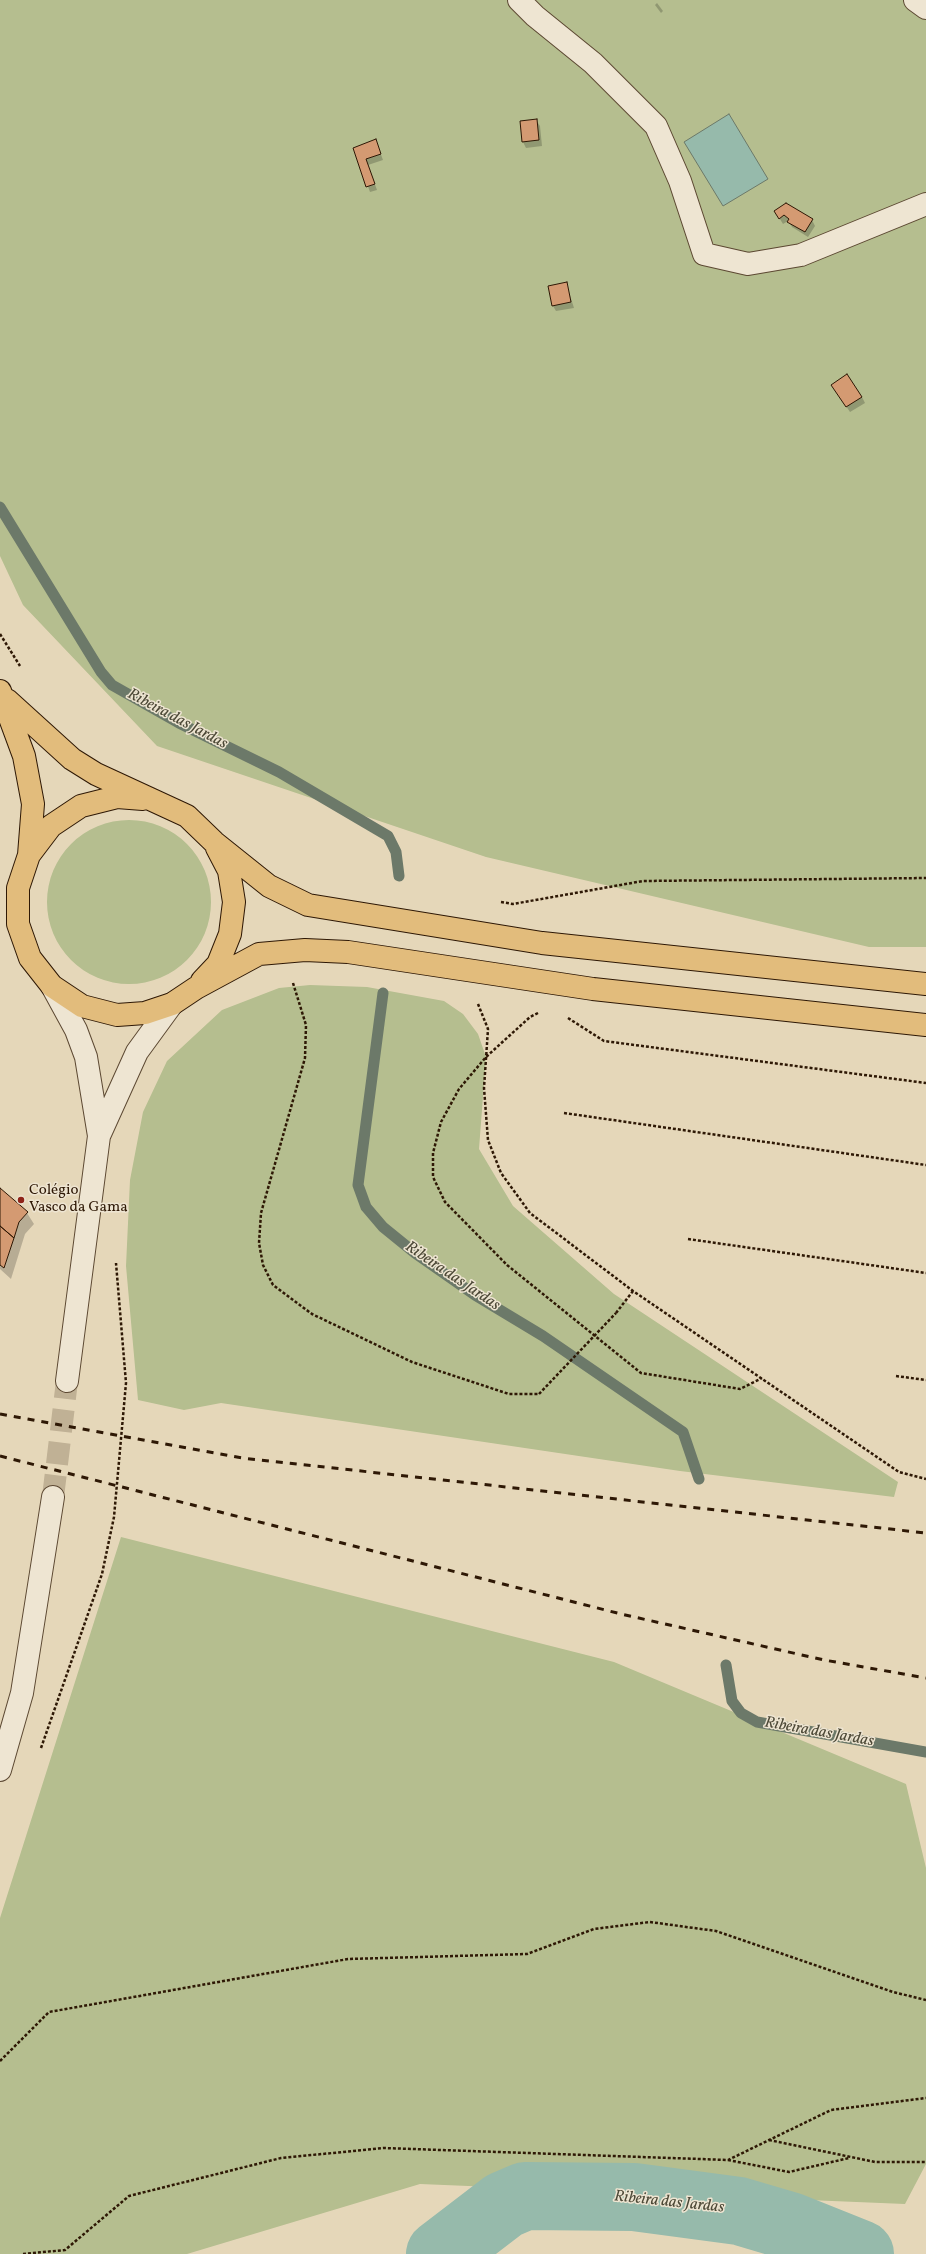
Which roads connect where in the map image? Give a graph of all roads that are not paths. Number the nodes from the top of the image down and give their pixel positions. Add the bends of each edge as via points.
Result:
1 (519, 0) edge
2 (915, 0) edge
3 (926, 8) edge
4 (926, 204) edge
5 (2, 694) edge
6 (154, 800) junction
7 (214, 842) junction
8 (30, 855) junction
9 (926, 984) edge
10 (52, 986) junction
11 (196, 988) junction
12 (172, 1004) junction
13 (926, 1025) edge
14 (99, 1136) junction
15 (67, 1381) tunnel mouth
16 (53, 1497) tunnel mouth
17 (0, 1770) edge

1 - 4 street via 593,63 656,126 680,181 704,254 748,264 801,255
2 - 3 street
5 - 6 main road via 72,759 96,774
5 - 8 main road via 24,756 32,804
6 - 7 main road via 187,816
6 - 8 main road via 117,797 81,806 51,826
7 - 9 main road via 269,886 308,904 542,942
7 - 11 main road via 229,871 234,902 230,934 218,964
8 - 10 main road via 18,888 18,924 30,958
10 - 12 main road via 82,1006 116,1014 145,1013
10 - 14 street via 76,1030 86,1057
11 - 12 main road
11 - 13 main road via 259,954 305,950 348,952 593,989
12 - 14 street via 137,1052
14 - 15 street
16 - 17 street via 22,1693

